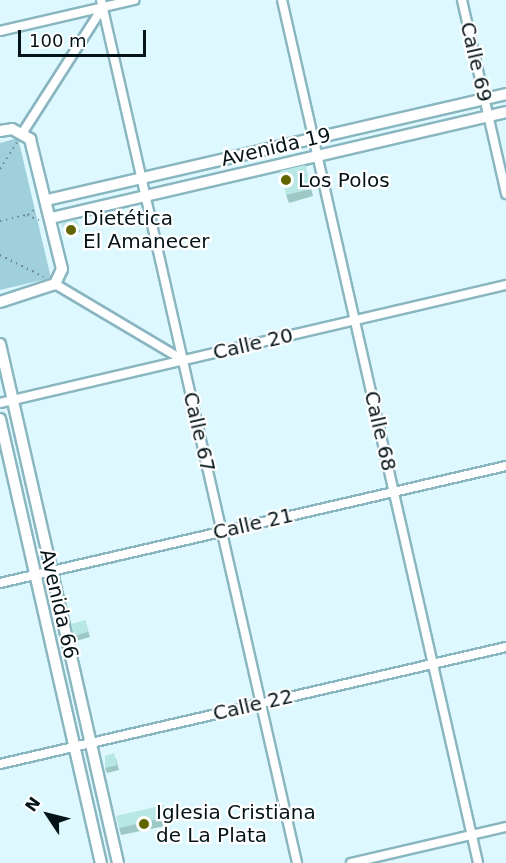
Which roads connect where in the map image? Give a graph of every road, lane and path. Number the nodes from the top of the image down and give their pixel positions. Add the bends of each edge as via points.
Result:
1 (134, 0) edge
2 (282, 0) edge
3 (462, 0) edge
4 (102, 4) edge
5 (0, 31) edge
6 (506, 94) edge
7 (484, 99) junction
8 (506, 112) edge
9 (488, 116) junction
10 (0, 131) edge
11 (23, 132) junction
12 (313, 138) junction
13 (317, 156) junction
14 (0, 169) edge
15 (142, 178) junction
16 (506, 195) edge
17 (146, 196) junction
18 (47, 200) junction
19 (51, 218) junction
20 (0, 221) edge
21 (0, 255) edge
22 (55, 284) junction
23 (506, 285) edge
24 (0, 302) edge
25 (355, 320) junction
26 (0, 344) edge
27 (183, 360) junction
28 (13, 400) junction
29 (0, 403) edge
30 (0, 419) edge
31 (506, 466) edge
32 (394, 492) junction
33 (222, 532) junction
34 (52, 571) junction
35 (35, 575) junction
36 (0, 583) edge
37 (506, 647) edge
38 (433, 664) junction
39 (261, 704) junction
40 (91, 743) junction
41 (75, 747) junction
42 (0, 764) edge
43 (506, 827) edge
44 (472, 835) junction
45 (101, 863) edge
46 (118, 863) edge
47 (297, 863) edge
48 (351, 863) edge
49 (478, 863) edge

1 - 4 street
2 - 12 street, Calle 68
3 - 7 street, Calle 69
4 - 5 street
4 - 11 street
4 - 15 street, Calle 67
6 - 7 main road, Avenida 19
7 - 9 street, Calle 69
7 - 12 main road, Avenida 19
8 - 9 main road, Avenida 19
9 - 13 main road, Avenida 19
9 - 16 street, Calle 69
10 - 11 main road
11 - 14 path
11 - 18 main road via 30,139
12 - 13 street, Calle 68
12 - 15 main road, Avenida 19
13 - 17 main road, Avenida 19
13 - 25 street, Calle 68
15 - 17 street, Calle 67
15 - 18 main road, Avenida 19
17 - 19 main road, Avenida 19
17 - 27 street, Calle 67
18 - 19 main road
19 - 20 path
19 - 22 main road via 62,269
21 - 22 path
22 - 24 main road
22 - 27 street
23 - 25 street, Calle 20
25 - 27 street, Calle 20
25 - 32 street, Calle 68
26 - 28 main road, Avenida 66
27 - 28 street, Calle 20
27 - 33 street, Calle 67
28 - 29 street, Calle 20
28 - 34 main road, Avenida 66
30 - 35 main road, Avenida 66
31 - 32 street, Calle 21
32 - 33 street, Calle 21
32 - 38 street, Calle 68
33 - 34 street, Calle 21
33 - 39 street, Calle 67
34 - 35 street, Calle 21
34 - 40 main road, Avenida 66
35 - 36 street, Calle 21
35 - 41 main road, Avenida 66
37 - 38 street, Calle 22
38 - 39 street, Calle 22
38 - 44 street, Calle 68
39 - 40 street, Calle 22
39 - 47 street, Calle 67
40 - 41 street, Calle 22
40 - 46 main road, Avenida 66
41 - 42 street, Calle 22
41 - 45 main road, Avenida 66
43 - 44 street
44 - 48 street
44 - 49 street, Calle 68

